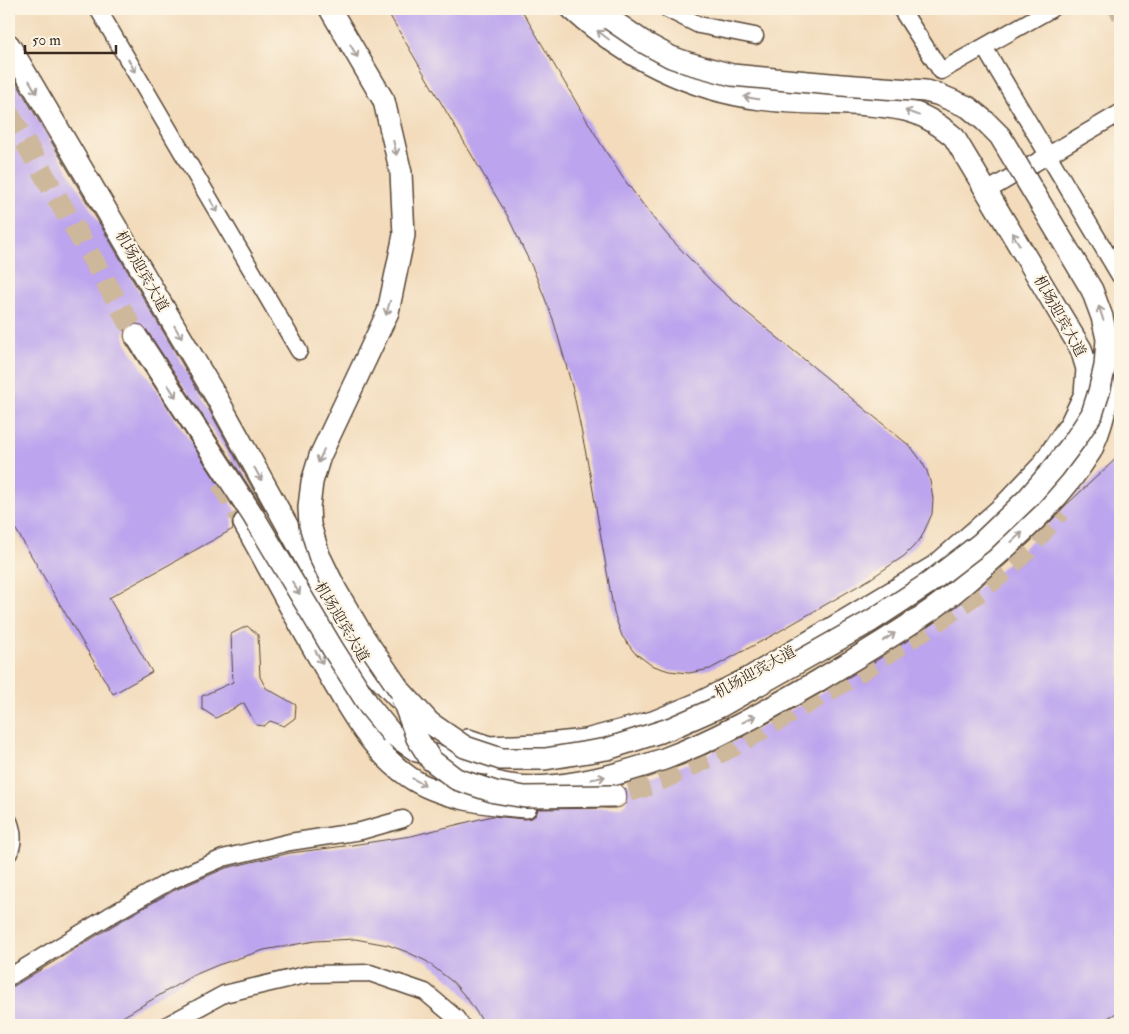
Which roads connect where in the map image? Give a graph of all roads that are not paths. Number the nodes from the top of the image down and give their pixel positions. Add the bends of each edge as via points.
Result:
1 (98, 9) edge
2 (330, 9) edge
3 (572, 9) edge
4 (667, 9) edge
5 (900, 9) edge
6 (1051, 9) edge
7 (604, 14) edge
8 (755, 36) dead end
9 (9, 45) edge
10 (984, 47) junction
11 (1120, 113) edge
12 (1048, 155) junction
13 (987, 191) junction
14 (1034, 270) junction
15 (1120, 276) edge
16 (136, 336) tunnel mouth
17 (1107, 338) junction
18 (299, 351) dead end
19 (1060, 510) tunnel mouth
20 (244, 523) tunnel mouth
21 (361, 659) junction
22 (399, 689) junction
23 (537, 745) junction
24 (417, 751) junction
25 (455, 760) junction
26 (486, 764) junction
27 (551, 786) junction
28 (614, 796) tunnel mouth
29 (526, 807) dead end
30 (403, 819) dead end
31 (9, 821) edge
32 (9, 853) edge
33 (9, 977) edge
34 (167, 1025) edge
35 (461, 1025) edge

1 -> 18 lane
2 -> 22 main road, bridge via 384,101 401,173 404,235 388,312 320,456 312,482 310,525 319,555 336,590
13 -> 3 main road, 机场迎宾大道 via 954,137 942,126 925,118 906,110 862,104 762,100 706,88 635,56
4 - 8 lane via 699,26
5 - 10 lane via 941,71
6 - 10 lane
17 -> 7 main road, bridge via 1092,290 1000,136 968,107 925,90 732,75 671,57 644,43
9 -> 21 main road, 机场迎宾大道 via 218,400
10 - 12 lane
11 - 12 lane
12 - 13 lane
12 - 15 lane
14 -> 13 main road, 机场迎宾大道
14 - 23 main road, 机场迎宾大道 via 1081,349 1087,369 1085,394 1071,423 1042,466 1003,507 937,564 741,682 654,722 586,740
27 -> 14 main road via 622,772 665,758 714,738 783,701 868,652 935,607 1026,530 1065,487 1090,453 1104,416 1107,390 1100,364 1089,343 1065,306
16 -> 24 main road, bridge via 254,517 370,707 392,734
17 - 19 main road, bridge via 1114,373 1111,426 1094,470
17 - 22 main road, bridge via 1105,366 1092,414 1054,468 988,537 929,583 871,621 719,707 669,729 607,749 545,759 501,759 465,747 430,723
20 -> 29 main road via 355,719 382,754 409,777 430,789 500,805
21 - 23 main road, 机场迎宾大道 via 415,715 448,733 489,747
21 - 25 main road via 402,721 426,743
22 - 28 main road, bridge via 417,738 431,760 456,780 525,797
23 - 26 main road
24 - 25 main road
24 - 27 main road via 455,770 509,786
25 - 26 main road
26 - 27 main road
30 - 33 lane via 361,831 290,842 223,858 168,882
31 - 32 lane via 12,842
34 - 35 lane via 224,994 309,974 370,973 425,992

